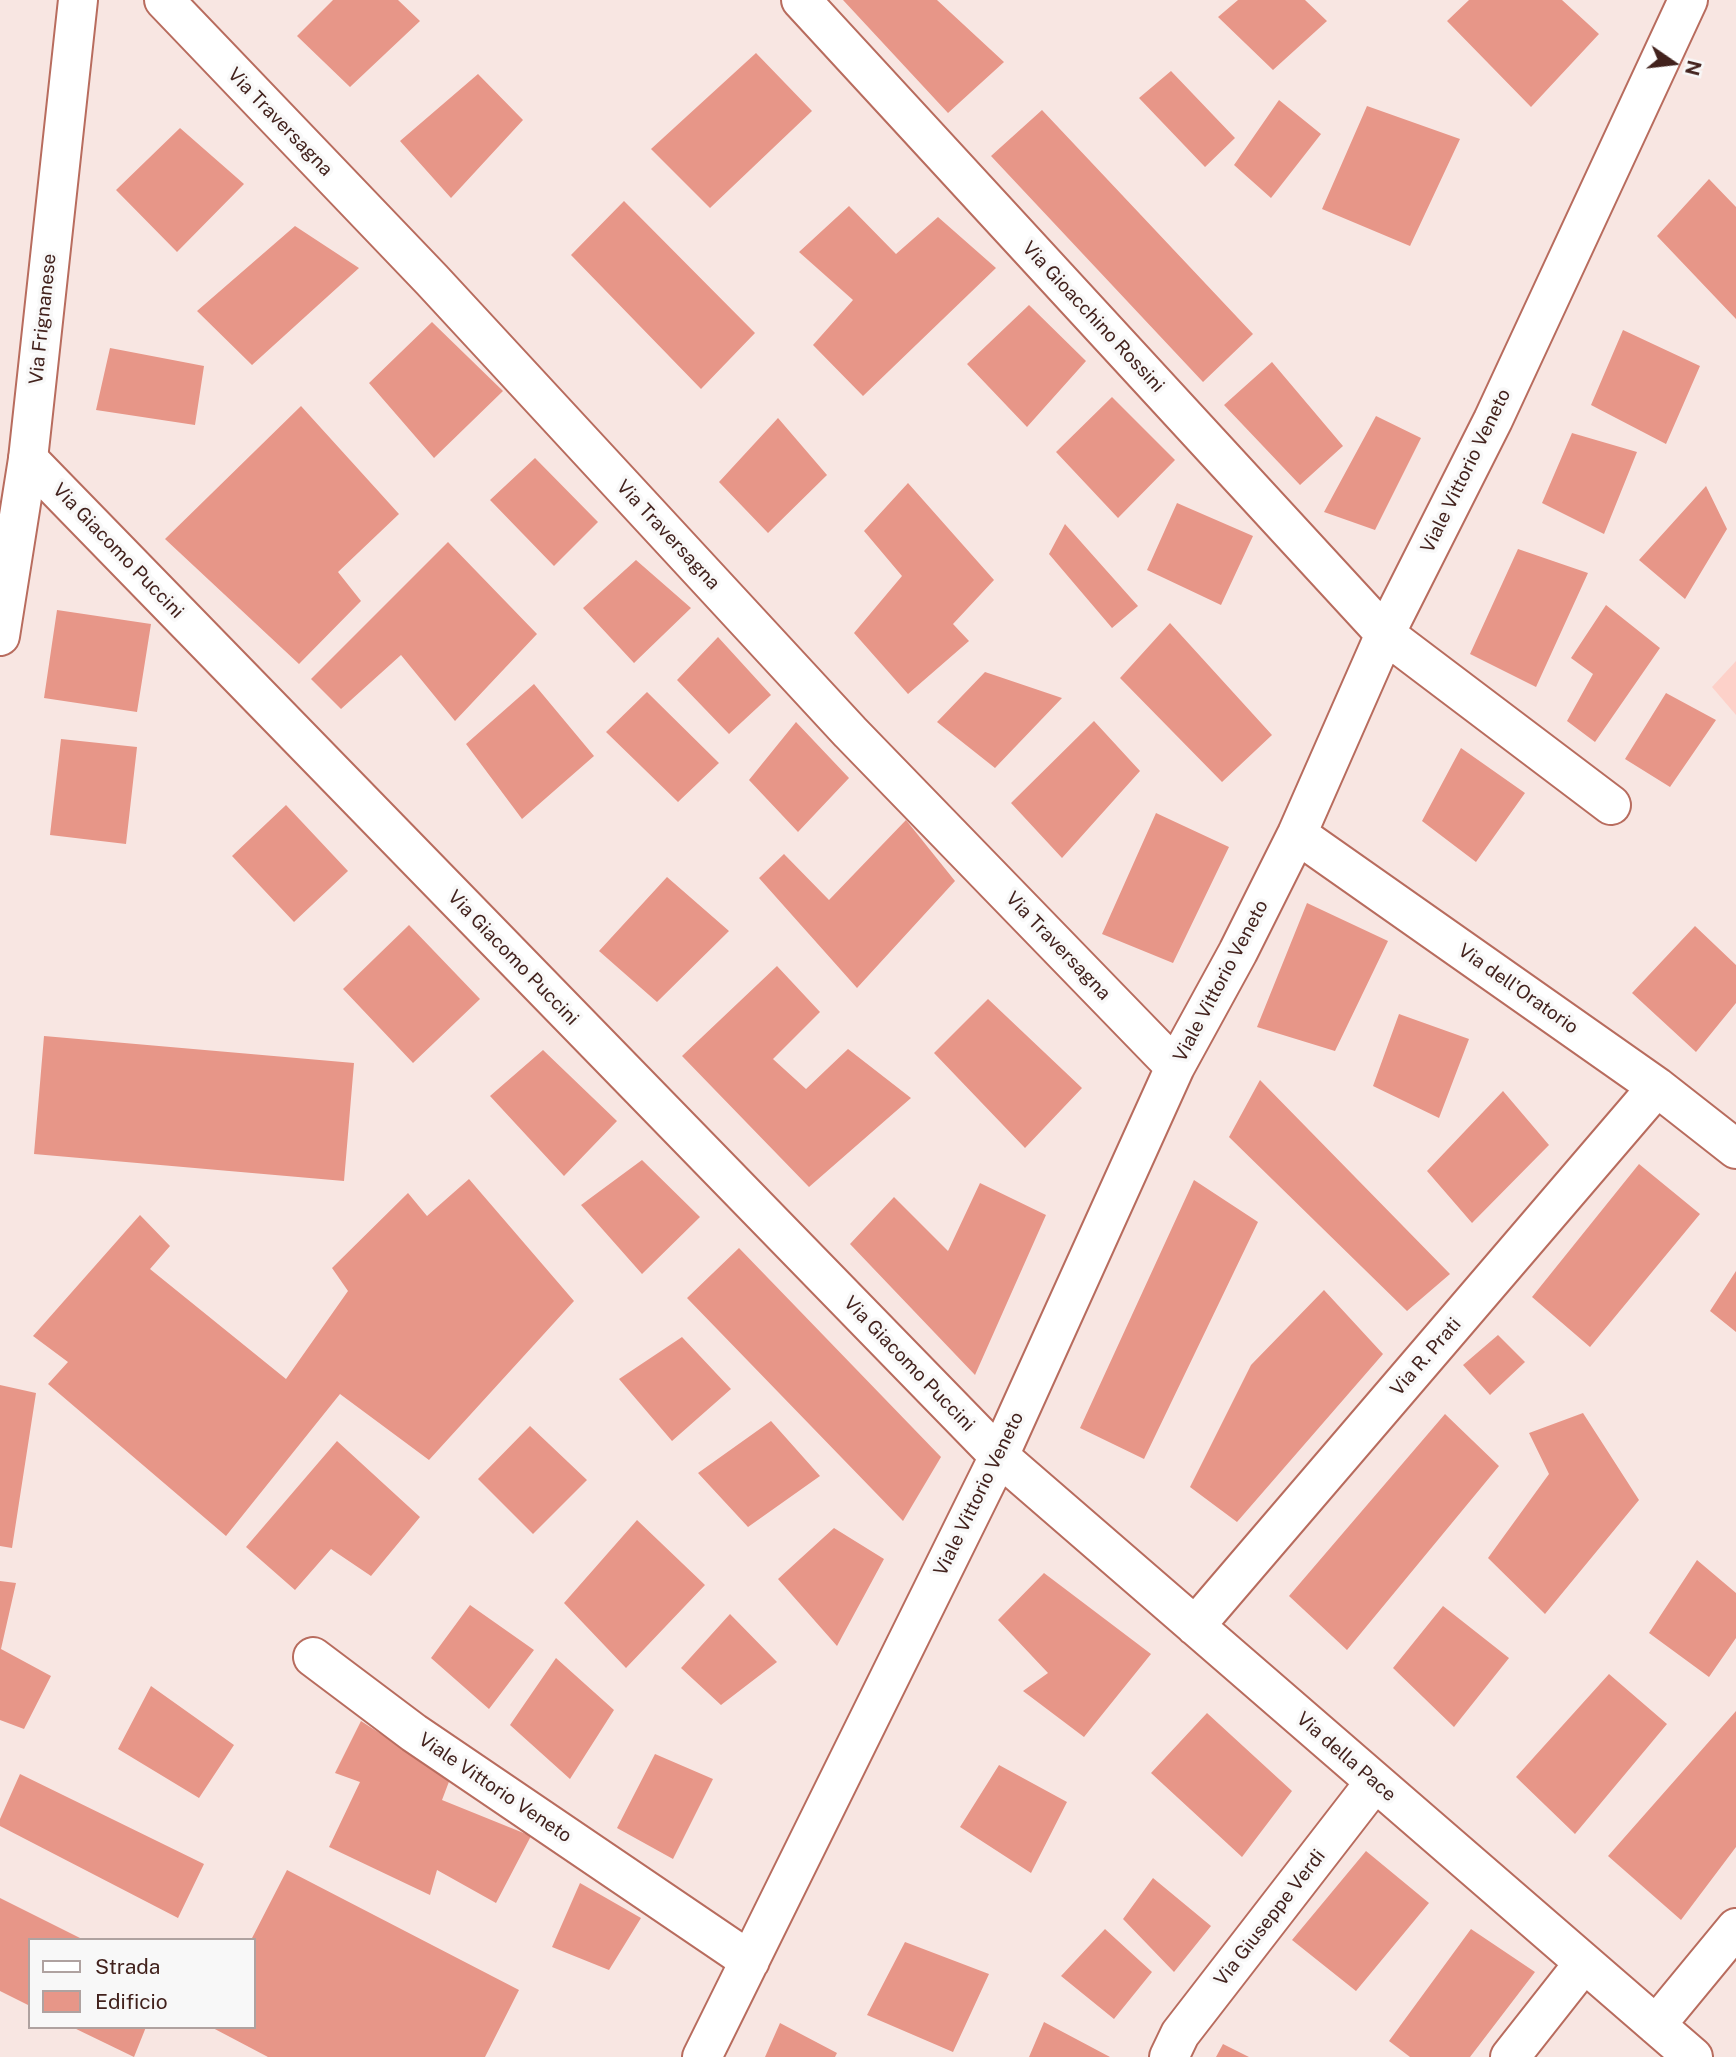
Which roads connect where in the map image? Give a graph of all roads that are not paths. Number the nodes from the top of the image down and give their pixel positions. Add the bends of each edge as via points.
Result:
1 (78, 0) edge
2 (164, 0) edge
3 (802, 0) edge
4 (1688, 0) edge
5 (28, 459) junction
6 (1385, 634) junction
7 (0, 636) edge
8 (1611, 805) dead end
9 (1297, 834) junction
10 (1175, 1067) junction
11 (1657, 1087) junction
12 (1736, 1149) edge
13 (999, 1456) junction
14 (1195, 1626) junction
15 (313, 1657) dead end
16 (1375, 1782) junction
17 (1736, 1928) edge
18 (750, 1961) junction
19 (1584, 1962) junction
20 (1656, 2025) junction
21 (702, 2057) edge
22 (1169, 2057) edge
23 (1510, 2057) edge
24 (1693, 2057) edge

1 - 5 street, Via Frignanese
2 - 10 street, Via Traversagna via 441,290 840,721
3 - 6 street, Via Gioacchino Rossini
4 - 6 street, Viale Vittorio Veneto via 1493,420
5 - 7 street, Via Frignanese
5 - 13 street, Via Giacomo Puccini
6 - 8 street, Via Gioacchino Rossini
6 - 9 street, Viale Vittorio Veneto
9 - 10 street, Viale Vittorio Veneto
9 - 11 street, Via dell'Oratorio
10 - 13 street, Viale Vittorio Veneto
11 - 12 street, Via dell'Oratorio
11 - 14 street, Via R. Prati
13 - 14 street, Via della Pace
13 - 18 street, Viale Vittorio Veneto
14 - 16 street, Via della Pace
15 - 18 street, Viale Vittorio Veneto via 414,1733
16 - 19 street, Via della Pace
16 - 22 street, Via Giuseppe Verdi via 1180,2034
17 - 20 street
18 - 21 street, Viale Vittorio Veneto
19 - 20 street, Via della Pace
19 - 23 street
20 - 24 street, Via della Pace

